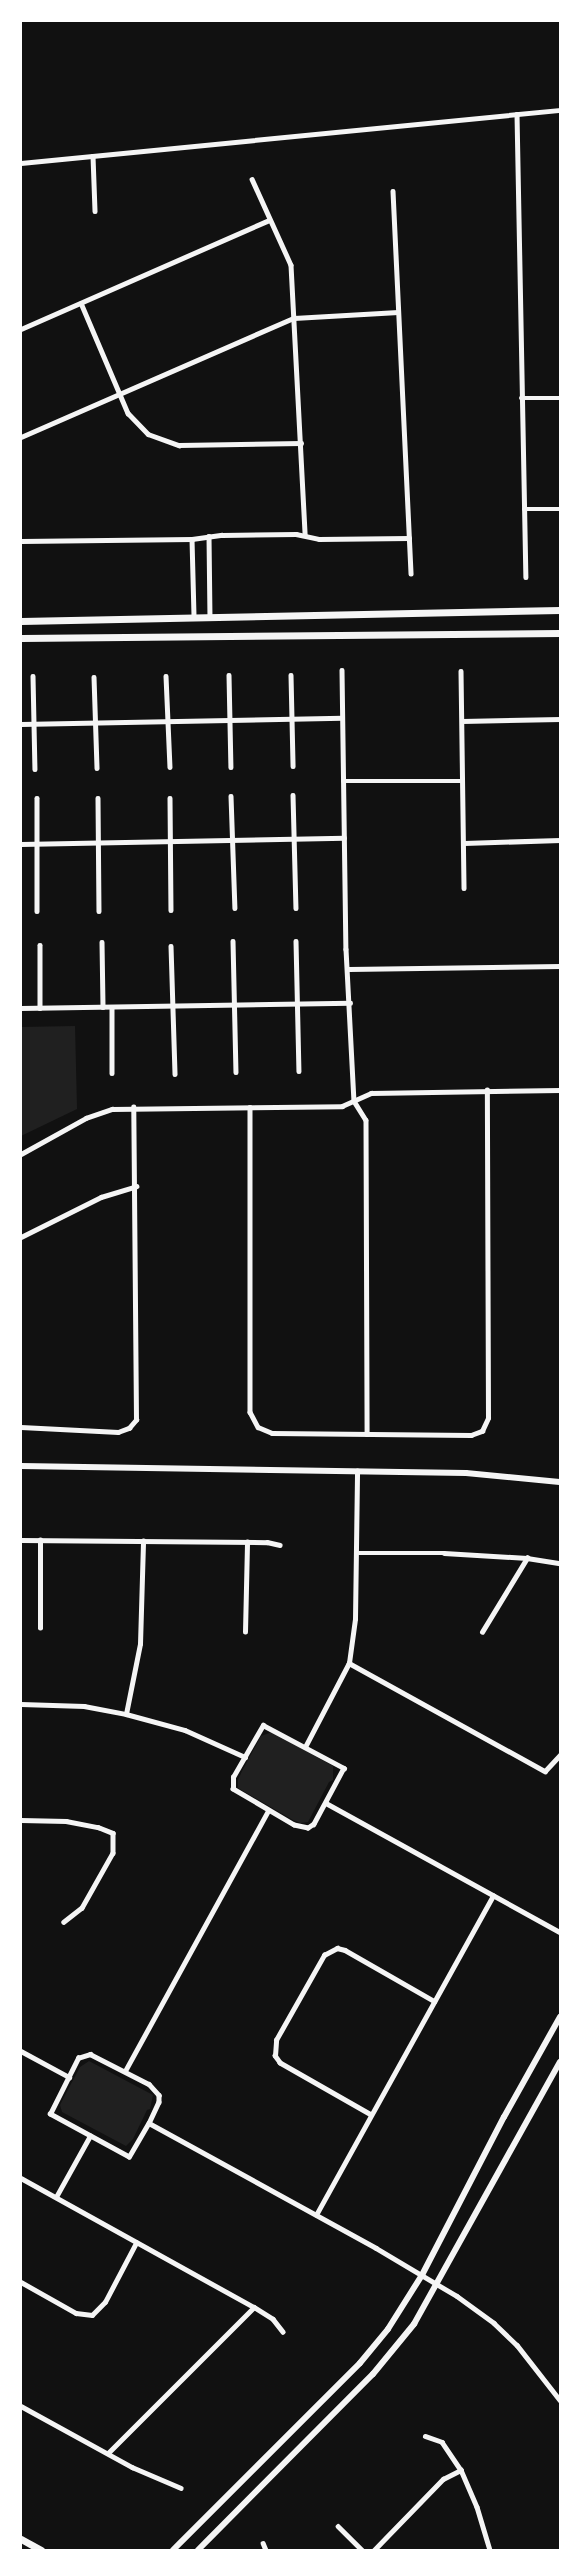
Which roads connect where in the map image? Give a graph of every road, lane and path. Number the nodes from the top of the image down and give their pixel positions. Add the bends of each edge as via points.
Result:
1 (560, 110) edge
2 (517, 114) junction
3 (93, 156) junction
4 (21, 163) edge
5 (252, 179) dead end
6 (393, 191) dead end
7 (95, 212) dead end
8 (269, 220) junction
9 (81, 303) junction
10 (398, 312) junction
11 (294, 318) junction
12 (21, 329) edge
13 (119, 394) junction
14 (521, 398) junction
15 (560, 398) edge
16 (21, 437) edge
17 (301, 443) junction
18 (560, 508) edge
19 (524, 509) junction
20 (305, 535) junction
21 (209, 536) junction
22 (409, 538) junction
23 (192, 539) junction
24 (21, 541) edge
25 (411, 574) dead end
26 (526, 577) dead end
27 (560, 610) edge
28 (194, 618) junction
29 (210, 618) junction
30 (21, 621) edge
31 (560, 633) edge
32 (21, 638) edge
33 (342, 670) dead end
34 (461, 671) dead end
35 (229, 675) dead end
36 (291, 675) dead end
37 (33, 676) dead end
38 (166, 676) dead end
39 (94, 677) dead end
40 (292, 718) junction
41 (342, 718) junction
42 (560, 719) edge
43 (230, 720) junction
44 (168, 721) junction
45 (462, 721) junction
46 (96, 722) junction
47 (21, 724) edge
48 (34, 724) junction
49 (231, 766) dead end
50 (293, 766) dead end
51 (170, 767) dead end
52 (98, 768) dead end
53 (35, 769) dead end
54 (344, 781) junction
55 (463, 782) junction
56 (293, 795) dead end
57 (231, 796) dead end
58 (37, 798) dead end
59 (98, 798) dead end
60 (170, 798) dead end
61 (344, 838) junction
62 (294, 839) junction
63 (233, 840) junction
64 (560, 840) edge
65 (171, 842) junction
66 (99, 843) junction
67 (464, 843) junction
68 (21, 844) edge
69 (37, 844) junction
70 (464, 888) dead end
71 (235, 908) dead end
72 (296, 908) dead end
73 (171, 910) dead end
74 (37, 911) dead end
75 (99, 911) dead end
76 (233, 941) dead end
77 (296, 941) dead end
78 (102, 942) dead end
79 (40, 945) dead end
80 (171, 946) dead end
81 (560, 966) edge
82 (349, 969) junction
83 (350, 1003) junction
84 (297, 1004) junction
85 (235, 1005) junction
86 (172, 1006) junction
87 (104, 1007) junction
88 (112, 1007) junction
89 (21, 1008) edge
90 (40, 1008) junction
91 (299, 1071) dead end
92 (236, 1072) dead end
93 (112, 1073) dead end
94 (175, 1074) dead end
95 (487, 1090) junction
96 (560, 1090) edge
97 (354, 1101) junction
98 (134, 1107) junction
99 (250, 1107) junction
100 (21, 1154) edge
101 (136, 1186) junction
102 (21, 1237) edge
103 (21, 1427) edge
104 (367, 1434) junction
105 (21, 1466) edge
106 (357, 1471) junction
107 (560, 1482) edge
108 (21, 1540) edge
109 (40, 1540) junction
110 (143, 1541) junction
111 (247, 1542) junction
112 (280, 1545) dead end
113 (356, 1553) junction
114 (527, 1558) junction
115 (560, 1563) edge
116 (40, 1628) dead end
117 (245, 1632) dead end
118 (482, 1632) dead end
119 (349, 1663) junction
120 (21, 1704) edge
121 (126, 1714) junction
122 (305, 1747) junction
123 (560, 1755) edge
124 (245, 1757) junction
125 (326, 1803) junction
126 (268, 1811) junction
127 (21, 1820) edge
128 (493, 1896) junction
129 (64, 1922) dead end
130 (560, 1932) edge
131 (434, 2001) junction
132 (560, 2017) edge
133 (21, 2051) edge
134 (560, 2062) edge
135 (125, 2071) junction
136 (69, 2077) junction
137 (371, 2115) junction
138 (149, 2123) junction
139 (90, 2136) junction
140 (21, 2178) edge
141 (56, 2197) junction
142 (316, 2215) junction
143 (136, 2243) junction
144 (422, 2275) junction
145 (21, 2282) edge
146 (437, 2285) junction
147 (254, 2307) junction
148 (283, 2332) dead end
149 (560, 2400) edge
150 (21, 2406) edge
151 (425, 2436) dead end
152 (108, 2453) junction
153 (461, 2470) junction
154 (181, 2488) dead end
155 (338, 2526) dead end
156 (21, 2539) edge
157 (263, 2543) dead end
158 (41, 2550) edge
159 (173, 2550) edge
160 (198, 2550) edge
161 (266, 2550) edge
162 (362, 2550) edge
163 (374, 2550) edge
164 (490, 2550) edge

1 - 2 street
2 - 3 street
2 - 14 street
3 - 4 street
3 - 7 street
5 - 8 street
6 - 10 street
8 - 9 street
8 - 11 street via 291,265
9 - 12 street
9 - 13 street
10 - 11 street
10 - 22 street
11 - 13 street
11 - 17 street
13 - 16 street
13 - 17 street via 139,427 163,442
14 - 15 street
14 - 19 street
17 - 20 street
18 - 19 street
19 - 26 street
20 - 21 street
20 - 22 street via 319,539
21 - 23 street
21 - 29 street
22 - 25 street
23 - 24 street
23 - 28 street
27 - 29 main road
28 - 29 main road
28 - 30 main road
31 - 32 main road
33 - 41 street
34 - 45 street
35 - 43 street
36 - 40 street
37 - 48 street
38 - 44 street
39 - 46 street
40 - 41 street
40 - 43 street
40 - 50 street
41 - 54 street
42 - 45 street
43 - 44 street
43 - 49 street
44 - 46 street
44 - 51 street
45 - 55 street
46 - 48 street
46 - 52 street
47 - 48 street
48 - 53 street
54 - 55 street
54 - 61 street
55 - 67 street
56 - 62 street
57 - 63 street
58 - 69 street
59 - 66 street
60 - 65 street
61 - 62 street
61 - 82 street
62 - 63 street
62 - 72 street
63 - 65 street
63 - 71 street
64 - 67 street
65 - 66 street
65 - 73 street
66 - 69 street
66 - 75 street
67 - 70 street
68 - 69 street
69 - 74 street
76 - 85 street
77 - 84 street
78 - 87 street
79 - 90 street
80 - 86 street
81 - 82 street
82 - 83 street
83 - 84 street
83 - 97 street
84 - 85 street
84 - 91 street
85 - 86 street
85 - 92 street
86 - 88 street
86 - 94 street
87 - 88 street
87 - 90 street
88 - 93 street
89 - 90 street
95 - 96 street
95 - 97 street via 371,1093
95 - 104 street via 488,1418 482,1431 471,1435
97 - 99 street via 342,1106
97 - 104 street via 366,1120
98 - 99 street
98 - 100 street via 86,1118
98 - 101 street
99 - 104 street via 250,1412 258,1427 272,1433
101 - 102 street via 101,1197
101 - 103 street via 136,1420 118,1432
105 - 106 street
106 - 107 street via 479,1474
106 - 113 street
108 - 109 street
109 - 110 street
109 - 116 street
110 - 111 street
110 - 121 street via 140,1644
111 - 112 street
111 - 117 street
113 - 114 street
113 - 119 street via 355,1619
114 - 115 street
114 - 118 street
119 - 122 street
119 - 123 street via 545,1771
120 - 121 street via 84,1706
121 - 124 street via 185,1730
122 - 124 street via 263,1725
122 - 125 street via 344,1768
124 - 126 street via 233,1778 233,1789
125 - 126 street via 308,1828 294,1826
125 - 128 street
126 - 135 street
127 - 129 street via 66,1821 113,1833 112,1853 82,1908
128 - 130 street
128 - 131 street
131 - 137 street
131 - 137 street via 337,1948 324,1955 276,2040 275,2056 280,2063
132 - 144 street
133 - 136 street
134 - 146 street
135 - 136 street via 90,2054 78,2058
135 - 138 street via 156,2089 159,2102
136 - 139 street via 50,2114
137 - 142 street
138 - 139 street via 129,2157
138 - 142 street
139 - 141 street
140 - 141 street
141 - 143 street
142 - 144 street
143 - 145 street via 105,2302 92,2315 76,2313
143 - 147 street
144 - 146 street
144 - 159 street via 388,2329 360,2362
146 - 149 street via 494,2323 517,2345
146 - 160 street via 414,2324 373,2374
147 - 148 street via 273,2319
147 - 152 street
150 - 152 street
151 - 153 street via 442,2442
152 - 154 street
153 - 163 street via 443,2479
153 - 164 street
155 - 162 street
156 - 158 main road
157 - 161 street

